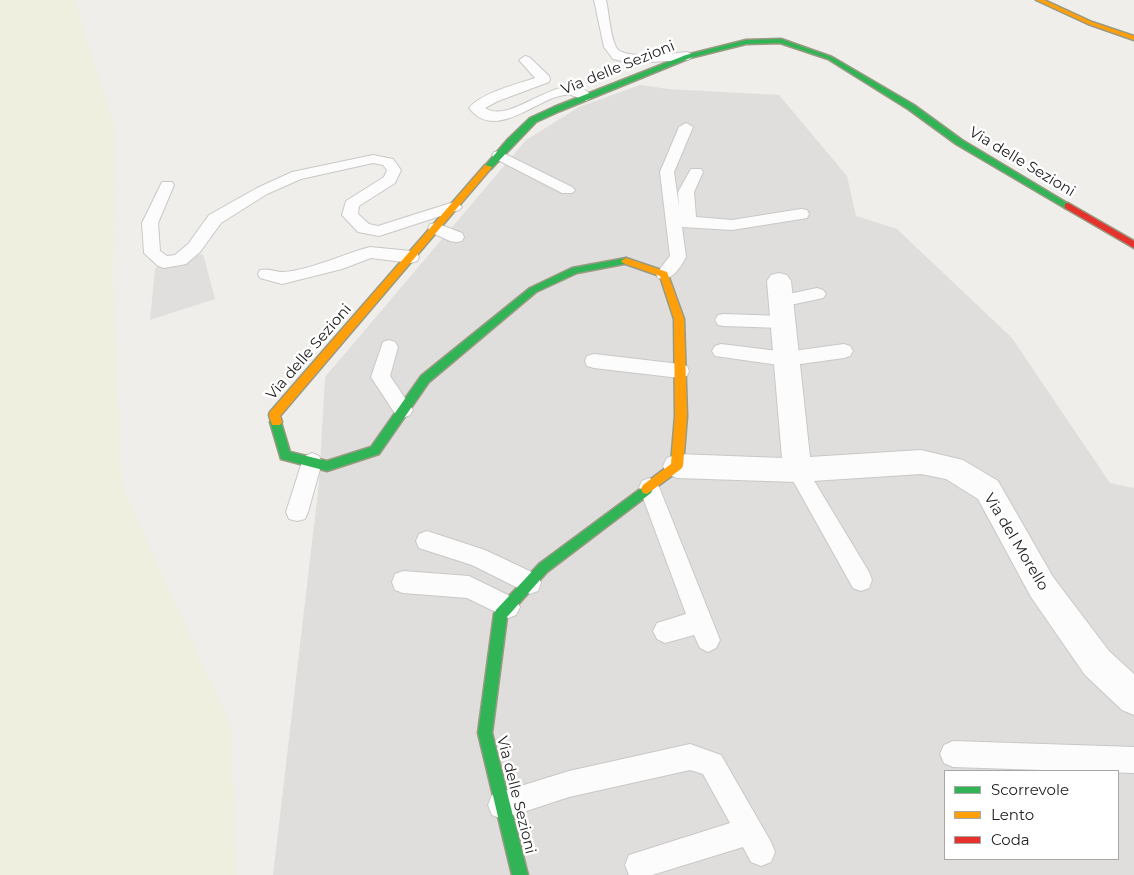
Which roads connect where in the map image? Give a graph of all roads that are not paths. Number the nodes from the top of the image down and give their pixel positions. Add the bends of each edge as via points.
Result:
1 (600, 0) edge
2 (1039, 0) edge
3 (1134, 38) edge
4 (688, 56) junction
5 (525, 60) dead end
6 (586, 97) junction
7 (686, 127) dead end
8 (499, 155) junction
9 (696, 172) dead end
10 (167, 185) dead end
11 (567, 190) dead end
12 (454, 207) junction
13 (801, 214) dead end
14 (681, 221) junction
15 (436, 228) junction
16 (456, 237) dead end
17 (1134, 245) edge
18 (411, 257) junction
19 (266, 274) dead end
20 (664, 274) junction
21 (817, 294) dead end
22 (781, 302) junction
23 (724, 320) dead end
24 (390, 347) dead end
25 (721, 351) dead end
26 (844, 351) dead end
27 (786, 359) junction
28 (594, 361) dead end
29 (680, 371) junction
30 (403, 410) junction
31 (312, 462) junction
32 (677, 466) junction
33 (797, 470) junction
34 (649, 488) junction
35 (297, 512) dead end
36 (427, 541) dead end
37 (861, 580) dead end
38 (403, 582) dead end
39 (530, 583) junction
40 (508, 607) junction
41 (665, 630) dead end
42 (1134, 698) edge
43 (953, 754) dead end
44 (1134, 760) edge
45 (502, 805) junction
46 (639, 865) dead end
47 (520, 875) edge

1 - 4 lane via 610,47 617,56 631,59
2 - 3 street
4 - 6 street, Via delle Sezioni
4 - 17 street, Via delle Sezioni via 746,42 781,41 830,58 911,107 966,147
5 - 6 lane via 544,79 493,98 476,108 481,113 499,118 562,92 574,91
6 - 8 street, Via delle Sezioni via 533,120
7 - 14 lane via 667,172
8 - 11 lane
8 - 12 street, Via delle Sezioni
9 - 14 lane via 686,192
10 - 12 lane via 150,223 152,252 164,262 180,260 194,248 215,219 262,191 297,175 373,159 388,162 394,170 390,180 351,204 350,215 364,228 379,231
12 - 15 street, Via delle Sezioni
13 - 14 lane via 732,225
14 - 20 lane via 678,257
15 - 16 lane
15 - 18 street, Via delle Sezioni
18 - 19 lane via 370,252 336,265 282,278
18 - 31 street, Via delle Sezioni via 274,416 285,456
20 - 29 street via 679,319
20 - 30 street, Via delle Sezioni via 623,260 575,270 533,290 425,379
21 - 22 lane
22 - 23 lane
22 - 27 street
24 - 30 lane via 380,376
25 - 27 lane
26 - 27 lane
27 - 33 street
28 - 29 lane
29 - 32 street
30 - 31 street, Via delle Sezioni via 375,451 327,466
31 - 35 lane
32 - 33 street, Via del Morello
32 - 34 street, Via delle Sezioni
33 - 37 lane
33 - 42 street, Via del Morello via 920,462 953,468 988,490 1042,587 1097,663
34 - 39 street, Via delle Sezioni via 543,568
34 - 41 lane via 704,631
36 - 39 lane via 477,557
38 - 40 lane via 469,587
39 - 40 street, Via delle Sezioni
40 - 45 street, Via delle Sezioni via 502,614 485,733
43 - 44 lane
45 - 46 lane via 569,784 690,757 712,764 754,842
45 - 47 street, Via delle Sezioni

